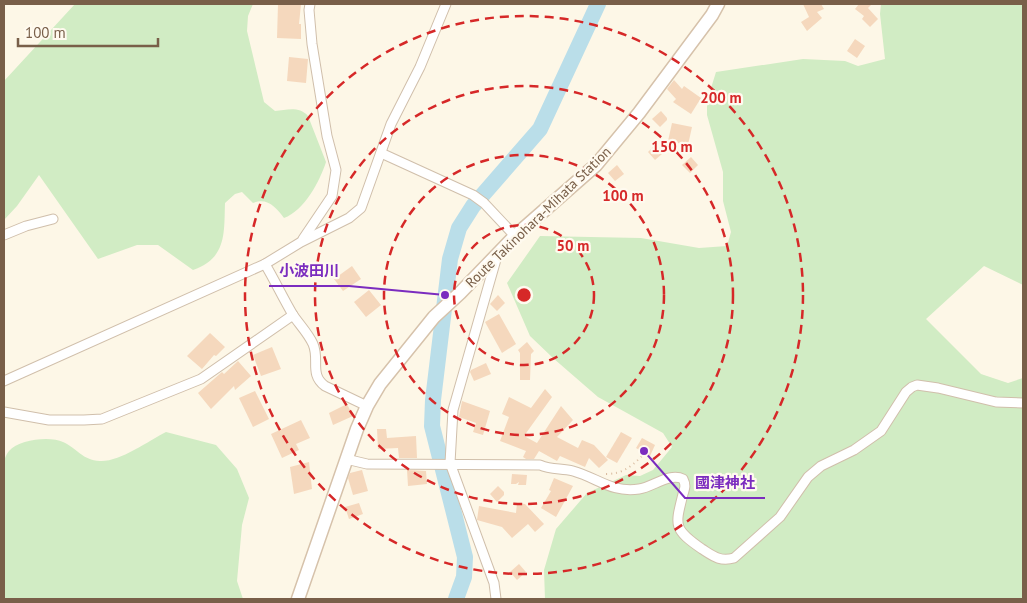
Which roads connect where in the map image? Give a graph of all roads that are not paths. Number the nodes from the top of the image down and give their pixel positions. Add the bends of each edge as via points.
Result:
1 (310, 4) edge
2 (446, 4) edge
3 (718, 4) edge
4 (381, 154) junction
5 (53, 219) dead end
6 (4, 235) edge
7 (515, 236) junction
8 (301, 242) junction
9 (498, 253) junction
10 (265, 264) junction
11 (294, 315) junction
12 (4, 380) edge
13 (1023, 403) edge
14 (367, 406) junction
15 (4, 412) edge
16 (346, 458) junction
17 (448, 463) junction
18 (298, 599) edge
19 (496, 599) edge

1 - 8 street via 312,44 336,170 332,196
2 - 4 street via 420,67 391,124
3 - 7 main road, Route Takinohara-Mihata Station via 639,114 596,165
4 - 7 street via 473,194
4 - 8 street via 361,208 349,218
5 - 6 street
7 - 9 main road, Route Takinohara-Mihata Station
8 - 10 street
9 - 14 main road, Route Takinohara-Mihata Station via 434,317 380,384
9 - 17 street via 452,410
10 - 11 street
10 - 12 street
11 - 14 street via 312,343 320,382
11 - 15 street via 202,379 102,419 49,420
13 - 17 street via 996,402 938,388 912,387 881,431 854,450 822,466 808,478 780,517 734,558 725,560 715,558 686,538 679,529 677,518 685,487 679,477 641,489 623,490 572,471 540,465
14 - 16 main road, Route Takinohara-Mihata Station
16 - 17 street via 367,464
16 - 18 main road, Route Takinohara-Mihata Station
17 - 19 street via 494,583

